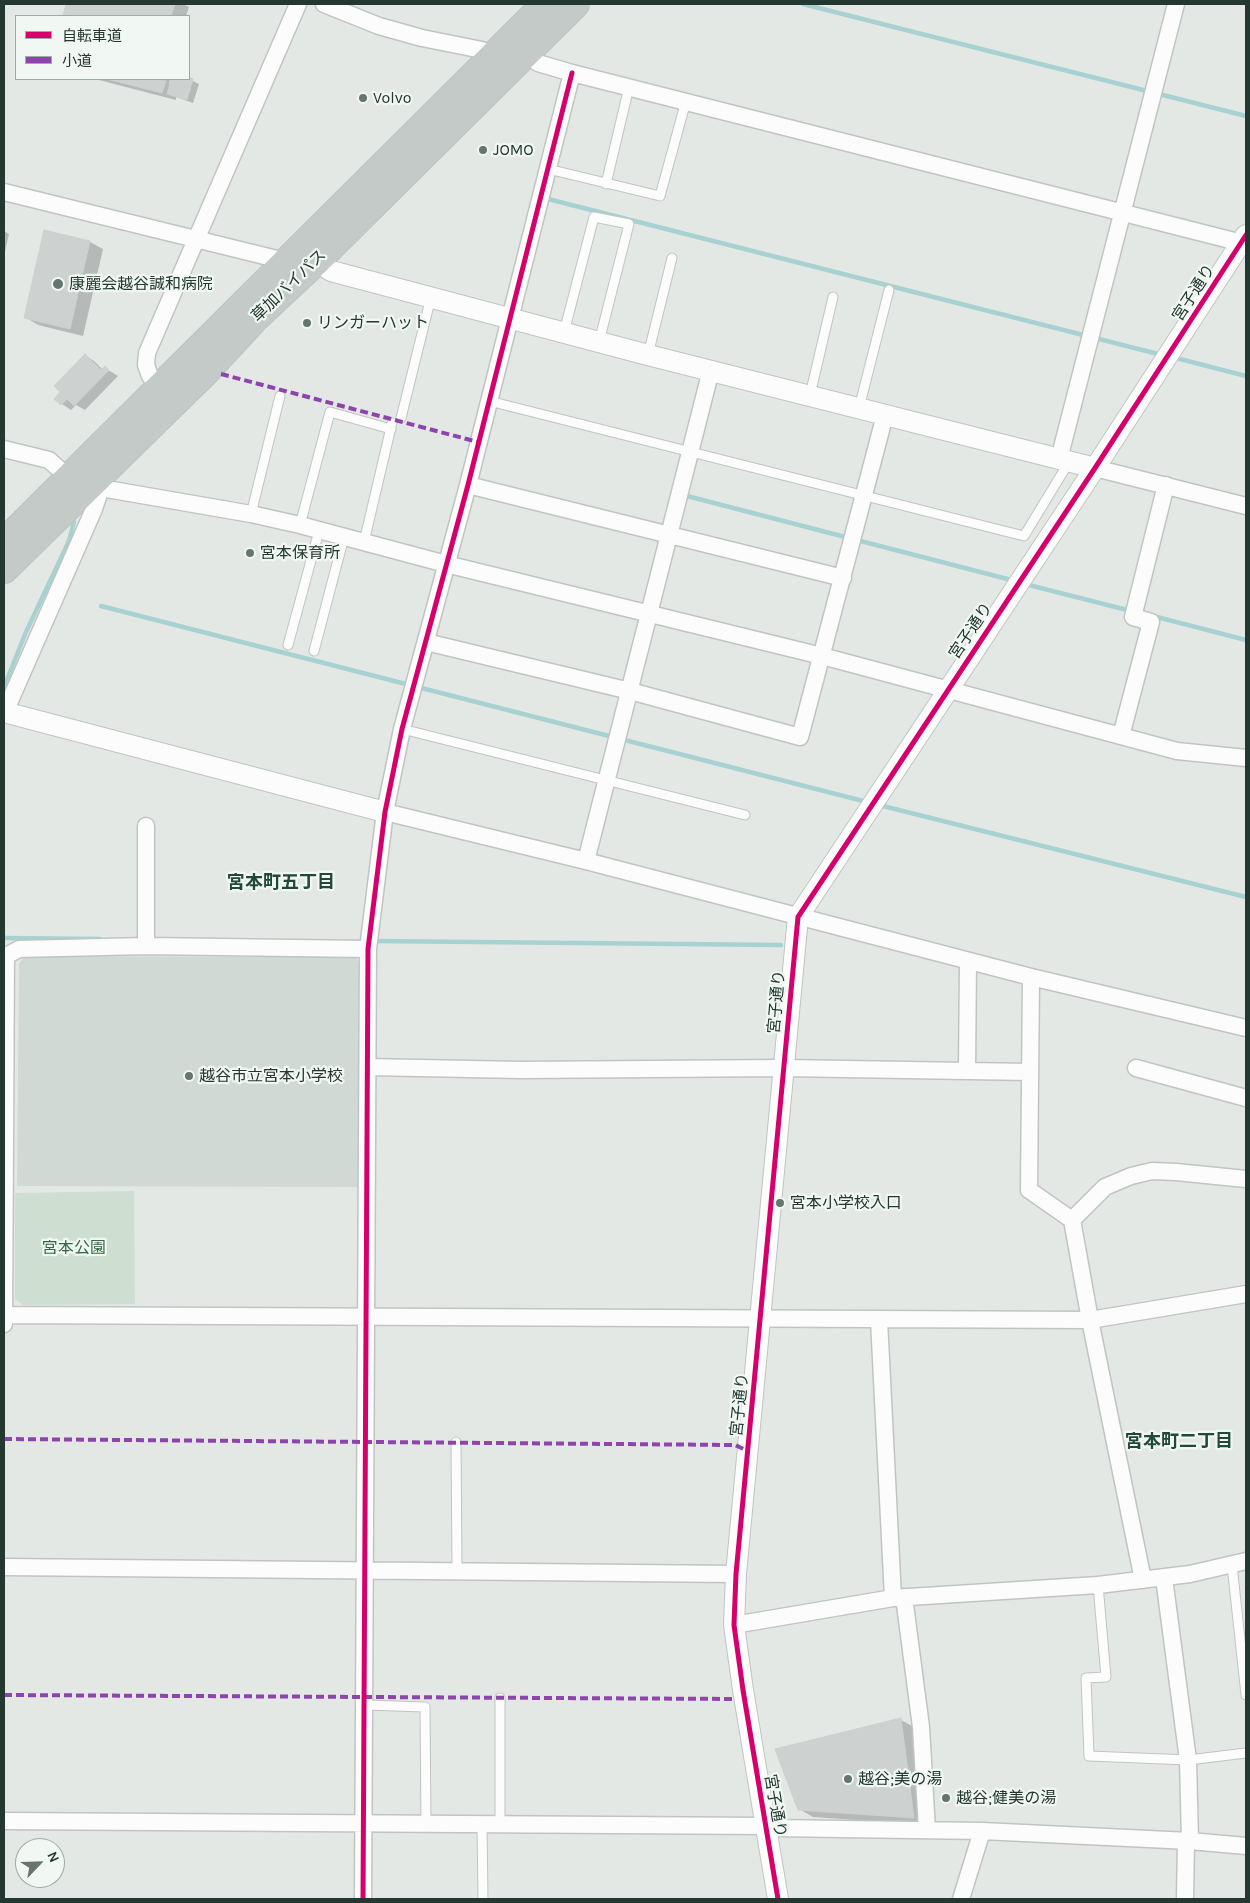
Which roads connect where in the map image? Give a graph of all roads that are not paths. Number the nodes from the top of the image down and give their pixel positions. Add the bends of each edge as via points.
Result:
1 (298, 4) edge
2 (324, 4) edge
3 (546, 4) edge
4 (575, 4) edge
5 (1176, 4) edge
6 (526, 54) junction
7 (492, 58) junction
8 (572, 73) junction
9 (629, 87) junction
10 (686, 101) junction
11 (548, 170) junction
12 (606, 184) junction
13 (4, 192) edge
14 (1122, 212) junction
15 (197, 240) junction
16 (1245, 240) edge
17 (672, 258) dead end
18 (285, 261) junction
19 (316, 261) junction
20 (889, 290) dead end
21 (431, 297) junction
22 (833, 297) dead end
23 (510, 319) junction
24 (564, 332) junction
25 (599, 342) junction
26 (648, 355) junction
27 (711, 370) junction
28 (160, 388) junction
29 (280, 396) dead end
30 (810, 396) junction
31 (489, 401) junction
32 (859, 408) junction
33 (885, 415) junction
34 (401, 418) dead end
35 (4, 449) edge
36 (691, 451) junction
37 (1064, 460) junction
38 (1095, 468) junction
39 (88, 482) junction
40 (468, 485) junction
41 (1166, 486) junction
42 (864, 495) junction
43 (1246, 506) edge
44 (251, 514) junction
45 (300, 526) junction
46 (318, 531) junction
47 (670, 534) junction
48 (344, 537) junction
49 (364, 542) junction
50 (4, 543) edge
51 (446, 564) junction
52 (4, 569) edge
53 (843, 578) junction
54 (650, 613) junction
55 (426, 642) junction
56 (288, 645) dead end
57 (314, 651) dead end
58 (822, 656) junction
59 (947, 690) junction
60 (630, 691) junction
61 (5, 712) edge
62 (402, 728) junction
63 (1122, 736) junction
64 (1246, 758) edge
65 (606, 780) junction
66 (385, 812) junction
67 (745, 815) dead end
68 (146, 826) dead end
69 (586, 861) junction
70 (798, 917) junction
71 (146, 946) junction
72 (368, 949) junction
73 (968, 961) junction
74 (1031, 977) junction
75 (1246, 1028) edge
76 (5, 1063) edge
77 (368, 1066) junction
78 (784, 1068) junction
79 (1136, 1068) dead end
80 (967, 1071) junction
81 (1029, 1072) junction
82 (1246, 1098) edge
83 (1246, 1179) edge
84 (1072, 1220) junction
85 (1246, 1294) edge
86 (4, 1315) edge
87 (367, 1318) junction
88 (761, 1320) junction
89 (880, 1320) junction
90 (1090, 1320) junction
91 (4, 1326) edge
92 (456, 1442) dead end
93 (1239, 1563) edge
94 (4, 1567) edge
95 (365, 1570) junction
96 (457, 1571) junction
97 (736, 1574) junction
98 (1164, 1578) junction
99 (1143, 1580) junction
100 (1098, 1585) junction
101 (898, 1597) junction
102 (734, 1625) junction
103 (1246, 1695) edge
104 (500, 1698) dead end
105 (365, 1705) junction
106 (1246, 1753) edge
107 (1188, 1760) junction
108 (4, 1822) edge
109 (363, 1824) junction
110 (426, 1824) junction
111 (482, 1824) junction
112 (500, 1824) junction
113 (766, 1826) junction
114 (927, 1830) junction
115 (982, 1831) junction
116 (1188, 1841) junction
117 (1246, 1846) edge
118 (363, 1899) edge
119 (482, 1899) edge
120 (778, 1899) edge
121 (961, 1899) edge
122 (1185, 1899) edge

1 - 15 street
2 - 7 street via 379,26 482,50
3 - 7 highway, 草加バイパス
4 - 6 highway, 草加バイパス
5 - 14 street
6 - 8 street via 538,64
6 - 19 highway, 草加バイパス
7 - 18 highway, 草加バイパス
8 - 9 street
8 - 11 street
9 - 10 street
9 - 12 lane
10 - 12 lane via 660,196
10 - 14 street
11 - 12 lane
11 - 23 street
13 - 15 street
14 - 16 street
14 - 37 street
15 - 18 street
15 - 28 street via 147,353 146,365 150,376
16 - 38 street, 宮子通り
17 - 26 lane
18 - 28 highway, 草加バイパス
19 - 21 street via 331,271
19 - 39 highway, 草加バイパス
20 - 32 lane
21 - 23 street
21 - 34 lane
22 - 30 lane
23 - 24 street
23 - 31 street
24 - 25 street
24 - 25 lane via 594,216 628,224
25 - 26 street
26 - 27 street
27 - 30 street
27 - 36 street
28 - 39 highway, 草加バイパス
29 - 44 lane
30 - 32 street
31 - 36 lane
31 - 40 street
32 - 33 street
33 - 37 street
33 - 42 street
35 - 39 street via 49,460
36 - 42 lane
36 - 47 street
37 - 38 street
37 - 42 lane via 1024,536
38 - 41 street
38 - 59 street, 宮子通り
39 - 44 street
39 - 50 highway, 草加バイパス
39 - 52 highway, 草加バイパス
39 - 61 street
40 - 47 street
40 - 51 street
41 - 43 street
41 - 63 street via 1133,617 1151,622
42 - 53 street
44 - 45 street
45 - 46 street
45 - 49 lane via 330,412 391,426
46 - 48 street
46 - 56 lane
47 - 53 street
47 - 54 street
48 - 49 street
48 - 57 lane
49 - 51 street
51 - 54 street
51 - 55 street
53 - 58 street
54 - 58 street
54 - 60 street
55 - 60 street
55 - 62 street
58 - 59 street
58 - 60 street via 800,737
59 - 63 street
59 - 70 street, 宮子通り
60 - 65 street
61 - 66 street
62 - 65 lane
62 - 66 street
63 - 64 street via 1177,751
65 - 67 lane
65 - 69 street
66 - 69 street
66 - 72 street
68 - 71 street
69 - 70 street
70 - 73 street
70 - 78 street, 宮子通り
71 - 72 street
71 - 76 street via 18,949 6,956
72 - 77 street
73 - 74 street
73 - 80 street
74 - 75 street
74 - 81 street
76 - 86 street
77 - 78 street via 520,1070
77 - 87 street
78 - 80 street
78 - 88 street, 宮子通り
79 - 82 street
80 - 81 street
81 - 84 street via 1029,1190
83 - 84 street via 1152,1171 1130,1176 1104,1188
84 - 90 street
85 - 90 street
86 - 87 street
86 - 91 street
87 - 88 street
87 - 95 street
88 - 89 street
88 - 97 street, 宮子通り
89 - 90 street
89 - 101 street
90 - 99 street
92 - 96 lane
93 - 98 street
93 - 103 lane
94 - 95 street
95 - 96 street
95 - 105 street
96 - 97 street
97 - 102 street, 宮子通り
98 - 99 street
98 - 107 street
99 - 100 street
100 - 101 street
100 - 107 lane via 1106,1677 1086,1678 1089,1756
101 - 102 street
101 - 114 street via 920,1727
102 - 113 street, 宮子通り
104 - 112 lane
105 - 109 street
105 - 110 lane via 425,1706
106 - 107 lane
107 - 116 street
108 - 109 street
109 - 110 street
109 - 118 street
110 - 111 street
111 - 112 street
111 - 119 lane
112 - 113 street
113 - 114 street
113 - 120 street, 宮子通り
114 - 115 street
115 - 116 street
115 - 121 street
116 - 117 street
116 - 122 street

